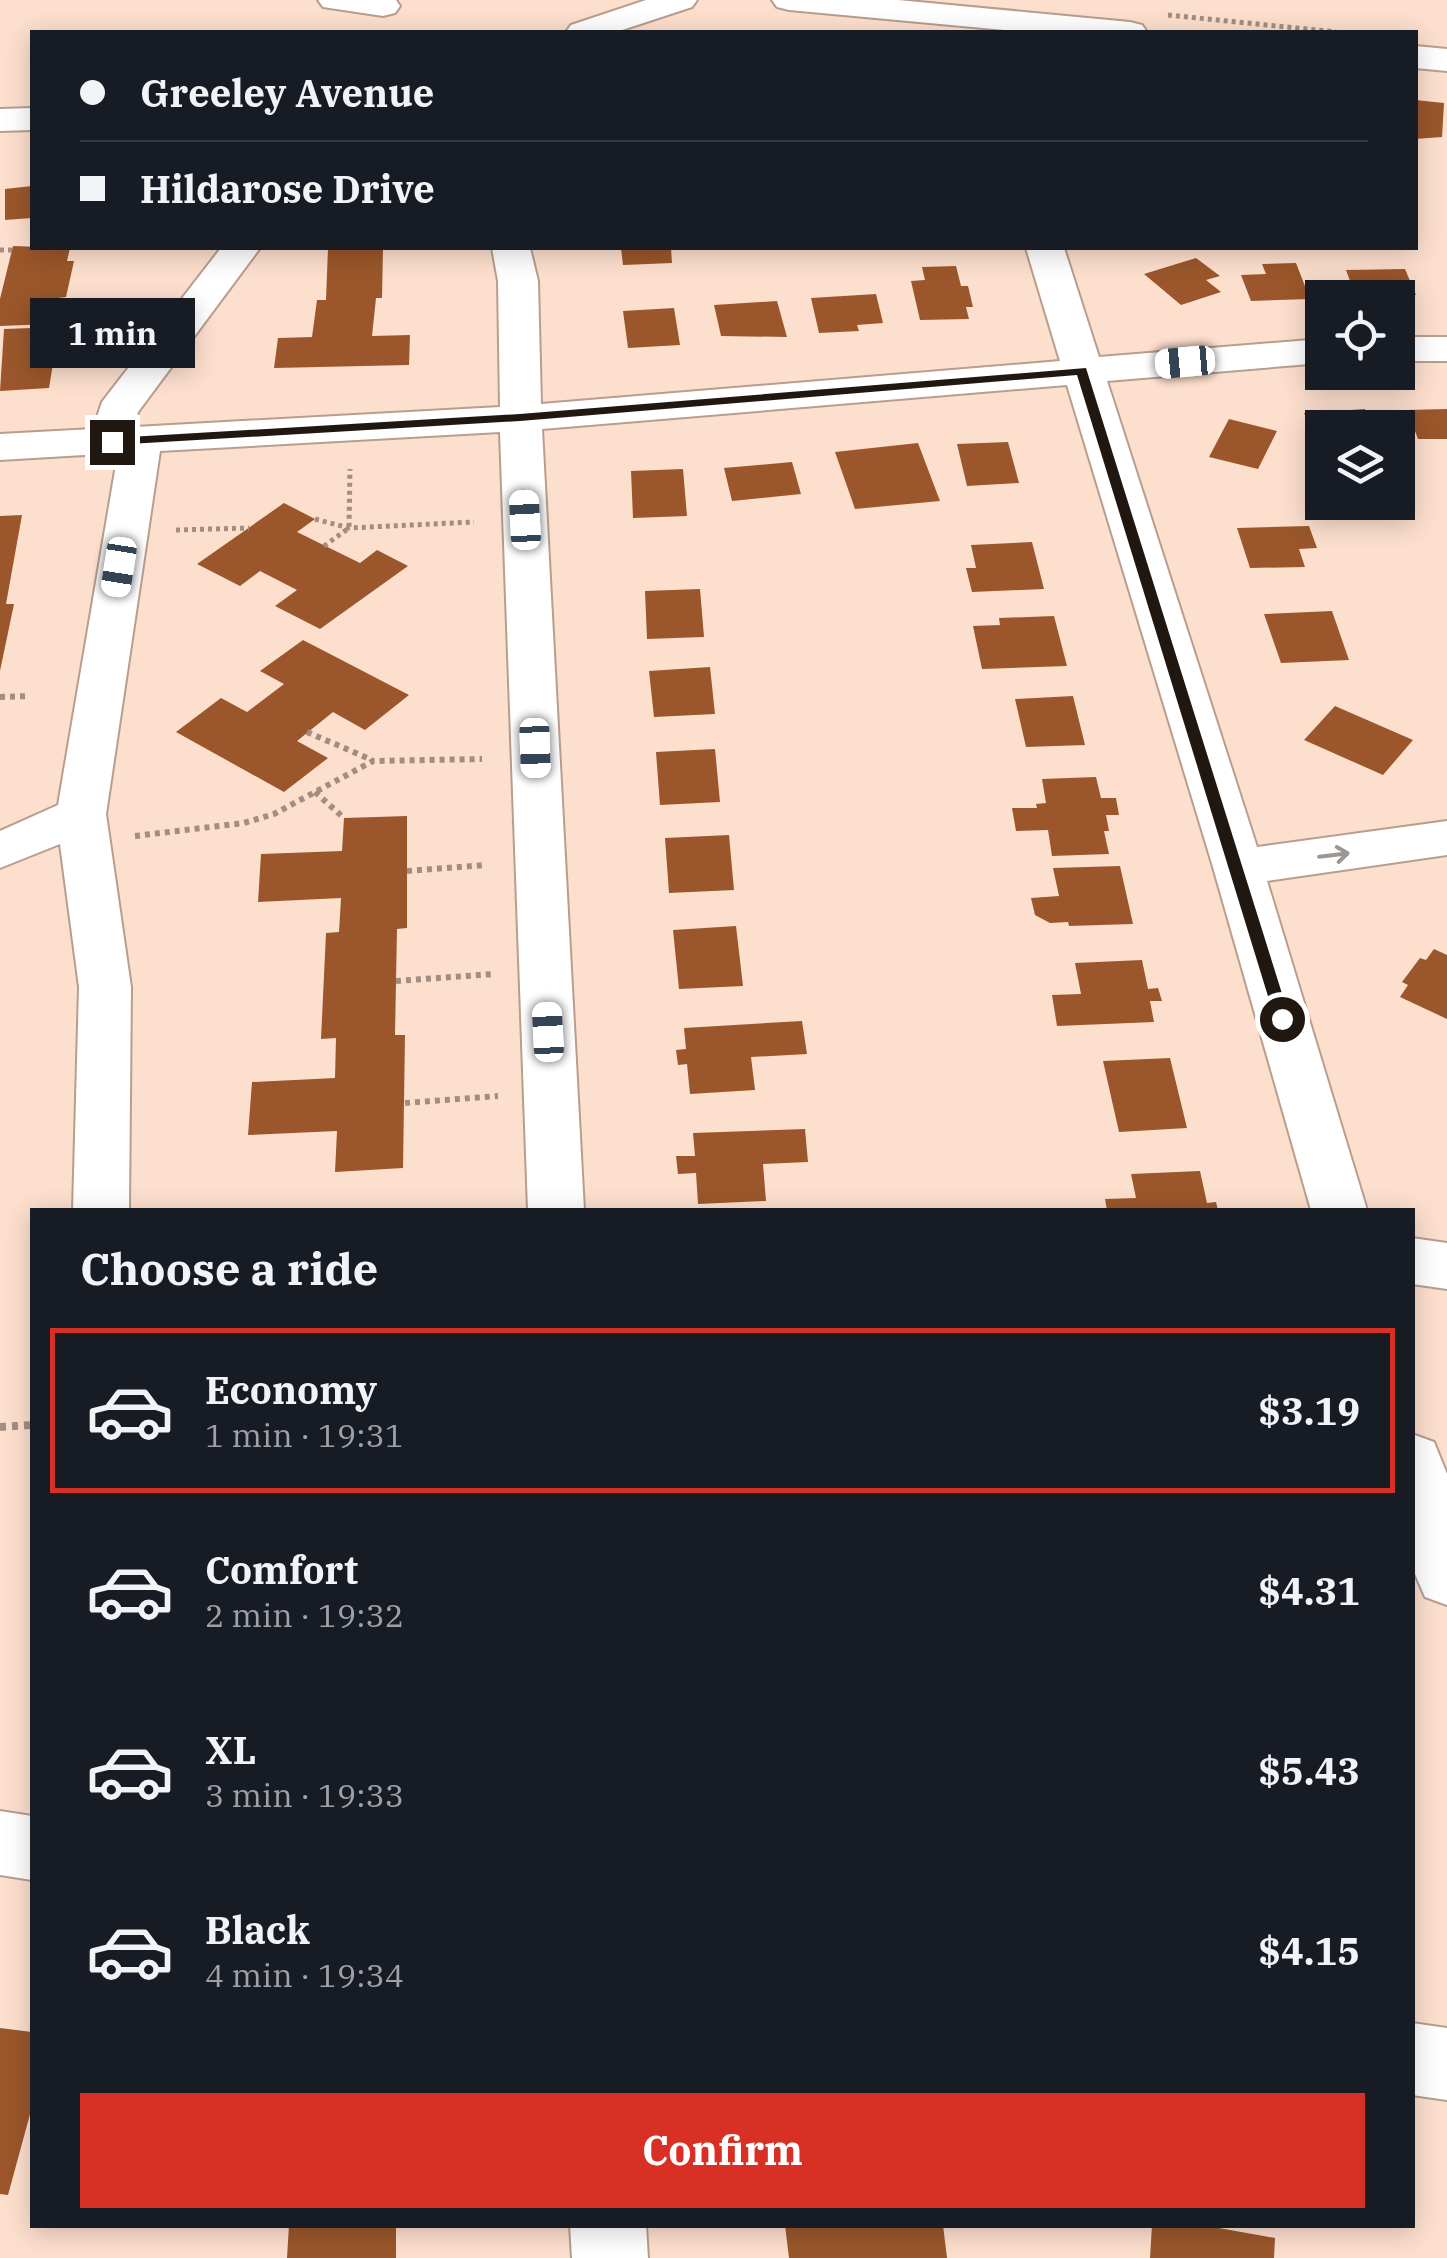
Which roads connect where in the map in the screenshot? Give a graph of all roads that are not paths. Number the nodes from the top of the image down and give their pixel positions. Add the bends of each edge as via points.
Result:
1 (335, 0) edge
2 (680, 0) edge
3 (790, 0) edge
4 (387, 13) edge
5 (971, 17) edge
6 (589, 30) edge
7 (1109, 30) edge
8 (1418, 57) edge
9 (1447, 60) edge
10 (30, 118) edge
11 (0, 120) edge
12 (239, 250) edge
13 (510, 250) edge
14 (1046, 250) edge
15 (1415, 349) edge
16 (1447, 349) edge
17 (1305, 353) edge
18 (1082, 370) junction
19 (520, 418) junction
20 (126, 441) junction
21 (0, 447) edge
22 (83, 829) junction
23 (1447, 838) edge
24 (0, 851) edge
25 (1238, 867) junction
26 (101, 1208) edge
27 (556, 1208) edge
28 (1337, 1208) edge
29 (1415, 1262) edge
30 (1447, 1266) edge
31 (1415, 1470) edge
32 (1447, 1577) edge
33 (0, 1842) edge
34 (30, 1848) edge
35 (1415, 2059) edge
36 (1447, 2064) edge
37 (608, 2228) edge
38 (610, 2258) edge

1 - 4 street
2 - 6 street
3 - 5 street
5 - 7 street
8 - 9 street
10 - 11 street
12 - 20 street via 116,411
13 - 19 street via 518,282
14 - 18 street
15 - 16 street
17 - 18 street
18 - 19 street
18 - 25 street
19 - 20 street
19 - 27 street
20 - 21 street
20 - 22 street via 125,532
22 - 24 street
22 - 26 street via 104,988
25 -> 23 street
25 - 28 street
29 - 30 street
31 - 32 street
33 - 34 street
35 - 36 street
37 - 38 street

